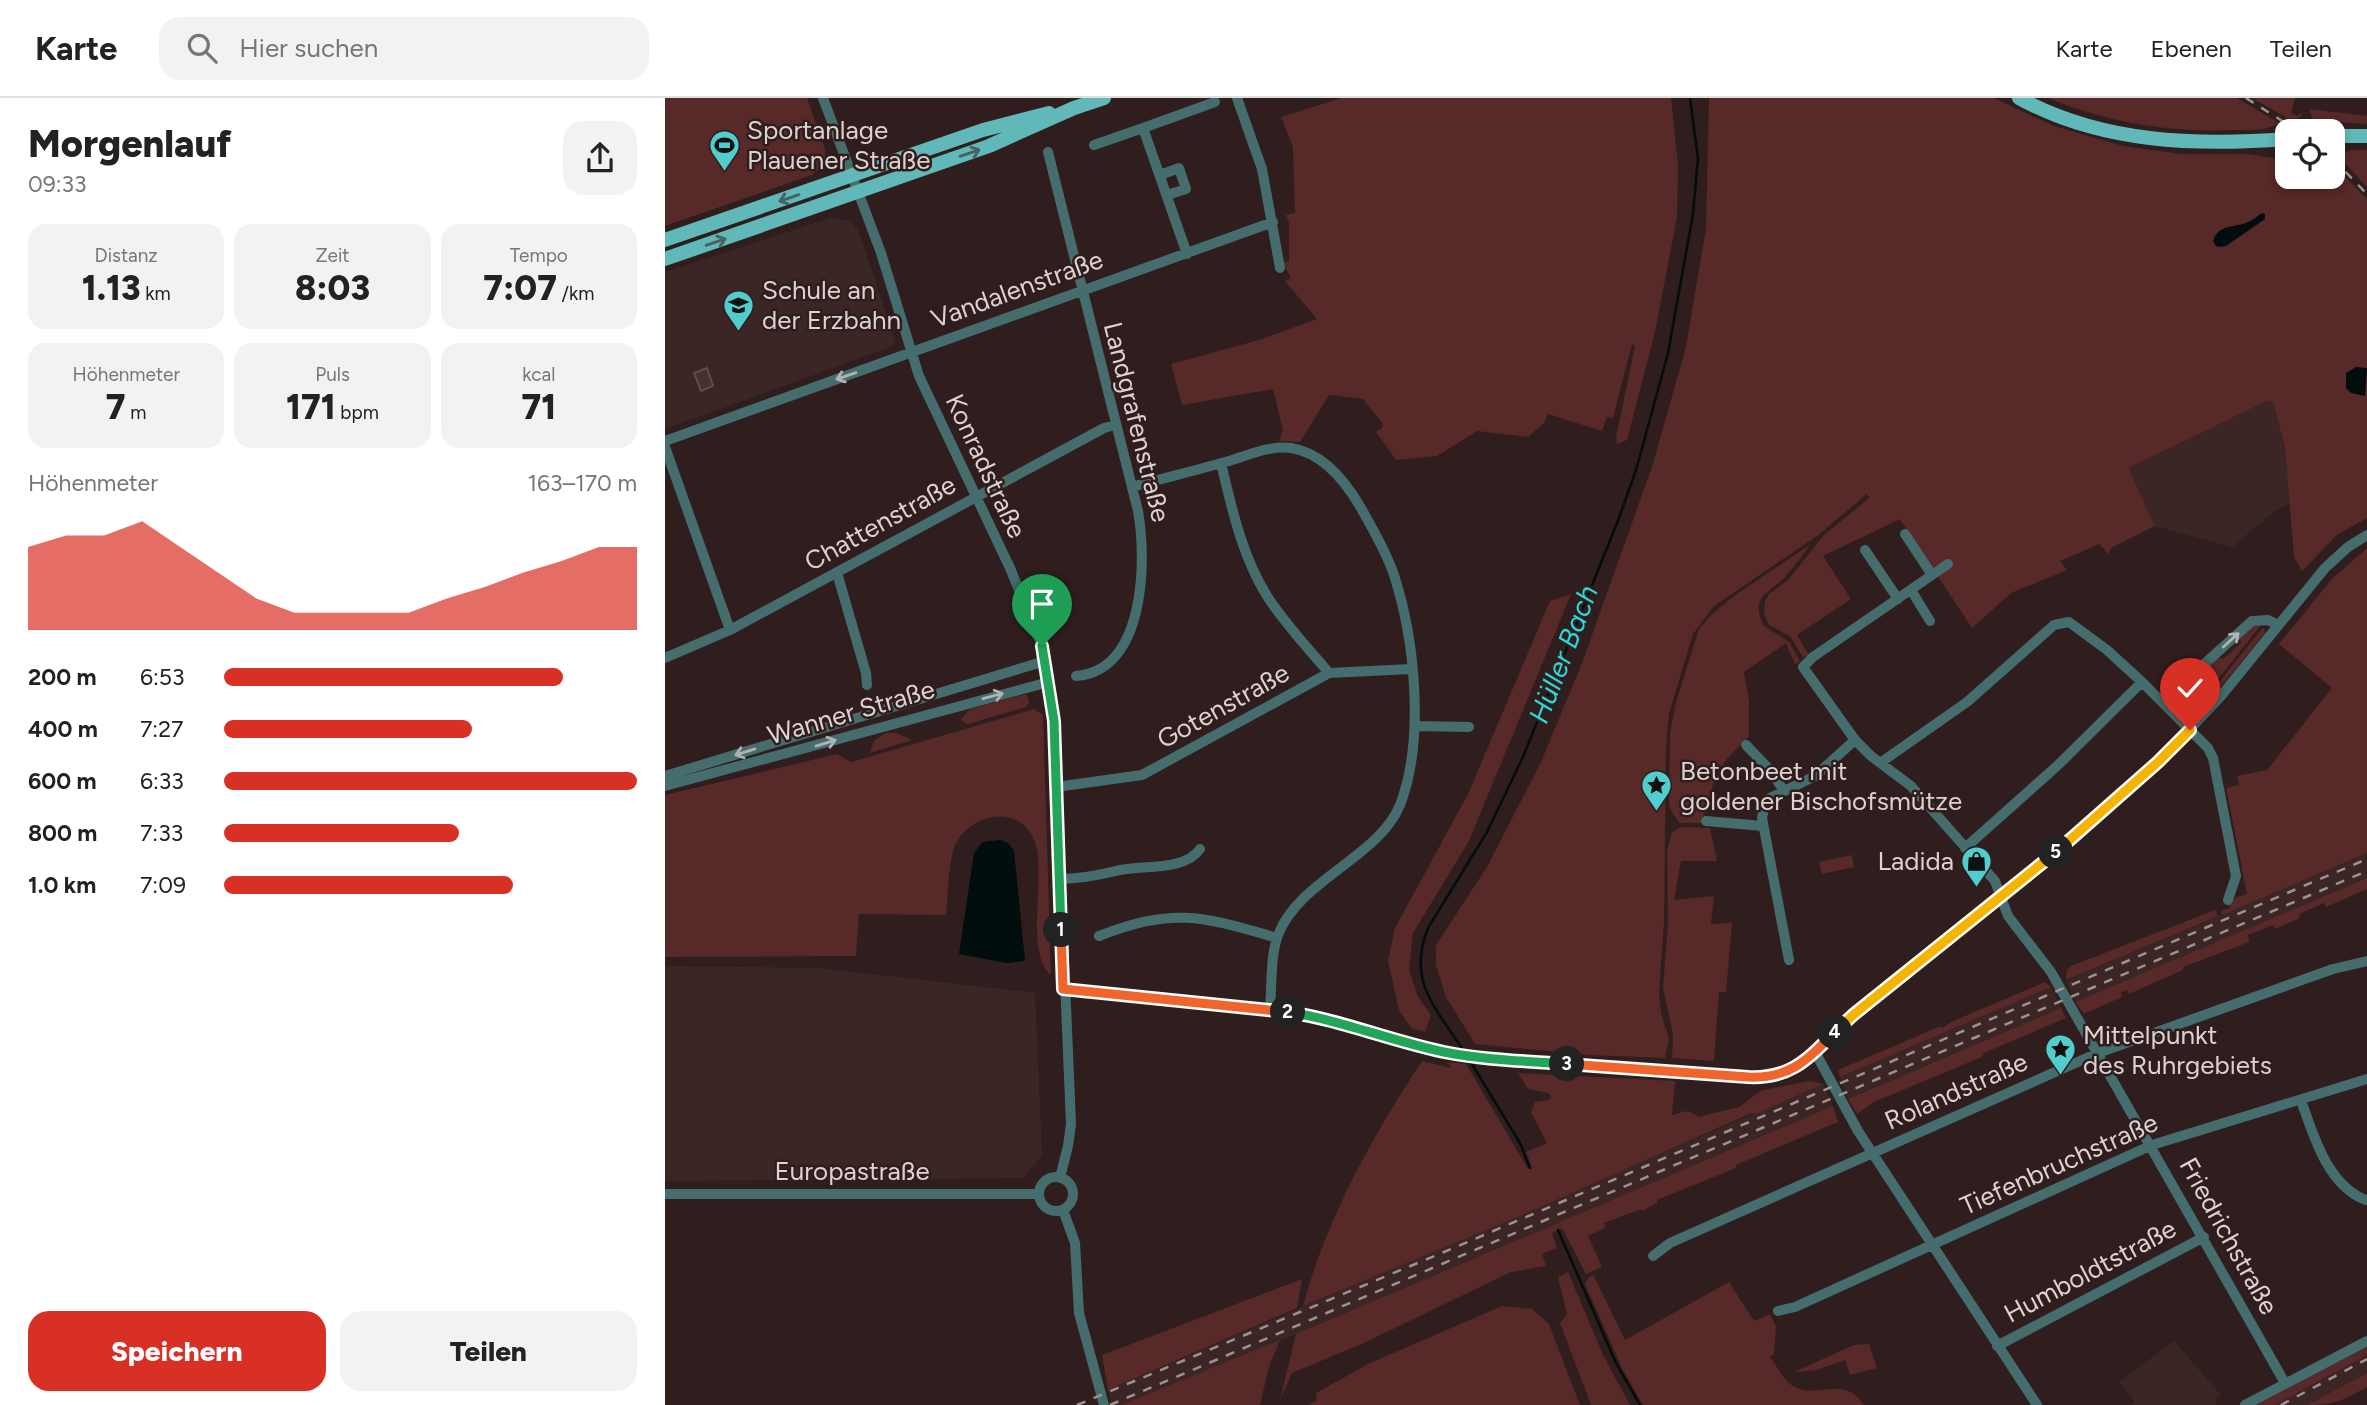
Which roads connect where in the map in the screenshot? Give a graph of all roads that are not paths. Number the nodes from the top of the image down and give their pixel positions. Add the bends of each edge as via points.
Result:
1 (823, 98) edge
2 (1104, 98) edge
3 (1237, 98) edge
4 (2019, 98) edge
5 (1215, 102) dead end
6 (1074, 108) junction
7 (1143, 128) junction
8 (2345, 136) edge
9 (2367, 136) edge
10 (2275, 140) edge
11 (1094, 145) dead end
12 (1048, 152) dead end
13 (1160, 175) junction
14 (853, 176) junction
15 (859, 192) junction
16 (1167, 195) junction
17 (1273, 222) junction
18 (665, 240) edge
19 (1187, 254) junction
20 (665, 259) edge
21 (1280, 268) dead end
22 (1081, 289) junction
23 (911, 353) junction
24 (1115, 425) junction
25 (665, 441) edge
26 (665, 447) edge
27 (1221, 463) junction
28 (1132, 487) junction
29 (975, 497) junction
30 (1905, 534) dead end
31 (2367, 535) edge
32 (1865, 550) dead end
33 (1948, 565) dead end
34 (837, 573) junction
35 (1932, 575) junction
36 (1911, 590) junction
37 (1898, 599) junction
38 (1930, 621) dead end
39 (2278, 625) junction
40 (730, 630) junction
41 (665, 658) edge
42 (1045, 661) junction
43 (1411, 669) junction
44 (1329, 673) junction
45 (1076, 676) dead end
46 (1049, 682) junction
47 (2143, 682) junction
48 (867, 685) dead end
49 (2162, 702) junction
50 (1415, 726) junction
51 (1469, 727) dead end
52 (2190, 730) junction
53 (1855, 740) junction
54 (1746, 745) dead end
55 (1880, 763) junction
56 (665, 776) edge
57 (665, 786) edge
58 (1056, 787) junction
59 (1784, 791) junction
60 (1706, 821) dead end
61 (1763, 826) junction
62 (1965, 848) junction
63 (1199, 849) dead end
64 (1059, 879) junction
65 (2002, 897) junction
66 (2228, 900) dead end
67 (1099, 936) dead end
68 (1277, 938) junction
69 (1789, 960) dead end
70 (2367, 961) edge
71 (1063, 989) junction
72 (1269, 1009) junction
73 (1815, 1052) junction
74 (2098, 1053) junction
75 (2367, 1079) edge
76 (2301, 1100) junction
77 (2152, 1145) junction
78 (1872, 1153) junction
79 (1060, 1178) junction
80 (665, 1194) edge
81 (1038, 1194) junction
82 (2366, 1200) edge
83 (1063, 1210) junction
84 (2204, 1237) junction
85 (1931, 1245) junction
86 (1653, 1256) dead end
87 (1778, 1311) dead end
88 (2367, 1341) edge
89 (1997, 1346) junction
90 (2285, 1383) junction
91 (1104, 1405) edge
92 (2037, 1405) edge
93 (2245, 1405) edge

1 - 14 street, Konradstraße
2 - 6 main road
3 - 17 street via 1262,169
4 - 10 main road via 2087,125 2158,140
5 - 7 street
6 - 14 main road via 983,130
15 -> 6 main road via 989,146
7 - 11 street
7 - 13 street
8 - 9 main road
12 - 22 street, Landgrafenstraße
13 - 16 street
13 - 16 street via 1179,168 1186,188
14 - 15 street, Konradstraße
14 -> 18 main road
20 -> 15 main road
15 - 23 street, Konradstraße
16 - 19 street
17 - 19 street, Vandalenstraße
17 - 21 street
19 - 22 street, Vandalenstraße
22 - 23 street, Vandalenstraße
22 - 24 street, Landgrafenstraße
23 -> 25 street, Vandalenstraße
23 - 29 street, Konradstraße
24 - 28 street, Landgrafenstraße
24 - 29 street, Chattenstraße
26 - 40 street
27 - 28 street
27 - 43 street via 1274,448 1292,448 1316,457 1339,476 1371,526 1394,575
27 - 44 street via 1251,566 1285,623
28 - 45 street, Landgrafenstraße via 1143,542 1136,612 1113,660 1099,672
29 - 34 street, Chattenstraße
29 - 42 street, Konradstraße via 1031,616
30 - 35 street
31 - 39 street via 2332,560
32 - 37 street
33 - 35 street
34 - 40 street, Chattenstraße
34 - 48 street
35 - 36 street
36 - 37 street
36 - 38 street
37 - 53 street, Friedrichstraße via 1803,667
49 -> 39 street via 2252,621
39 - 52 street
40 - 41 street, Chattenstraße
42 - 46 street, Konradstraße
42 -> 56 street, Wanner Straße
43 - 44 street, Gotenstraße
43 - 50 street
44 - 58 street, Gotenstraße via 1142,775
57 -> 46 street, Wanner Straße
46 - 58 street, Konradstraße
47 - 49 street
47 - 55 street via 2077,626 2062,622 1967,702
47 - 62 street
49 - 52 street
50 - 51 street
50 - 68 street via 1406,783 1392,819 1301,902
52 - 65 street
52 - 66 street via 2213,758 2236,876
53 - 55 street, Friedrichstraße
53 - 59 street via 1815,776
54 - 59 street
55 - 62 street, Friedrichstraße via 1911,786
58 - 64 street, Konradstraße
59 - 61 street via 1765,804
60 - 61 street
61 - 69 street
62 - 65 street, Friedrichstraße via 1995,881
63 - 64 street via 1191,858 1158,866
64 - 71 street, Konradstraße
65 - 73 street via 1853,1015
65 - 74 street, Friedrichstraße via 2008,916 2051,972
67 - 68 street via 1140,922 1186,917
68 - 72 street
70 - 74 street, Rolandstraße
71 - 72 street
71 - 79 street, Konradstraße via 1070,1124
72 - 73 street via 1317,1016 1416,1046 1488,1058 1762,1078 1790,1071
73 - 78 street
74 - 77 street, Friedrichstraße
74 - 78 street, Rolandstraße
75 - 76 street, Tiefenbruchstraße
76 - 77 street, Tiefenbruchstraße
76 - 82 street via 2329,1165 2352,1194
77 - 84 street, Friedrichstraße
77 - 85 street, Tiefenbruchstraße
78 - 85 street
78 - 86 street, Rolandstraße via 1670,1243
79 - 81 street via 1044,1182
79 - 83 street via 1070,1184 1073,1195
80 - 81 street, Europastraße
81 - 83 street via 1045,1208
83 - 91 street via 1075,1243 1079,1313
84 - 89 street, Humboldtstraße
84 - 90 street, Friedrichstraße
85 - 87 street, Tiefenbruchstraße
85 - 89 street
88 - 90 street
89 - 92 street
90 - 93 street

